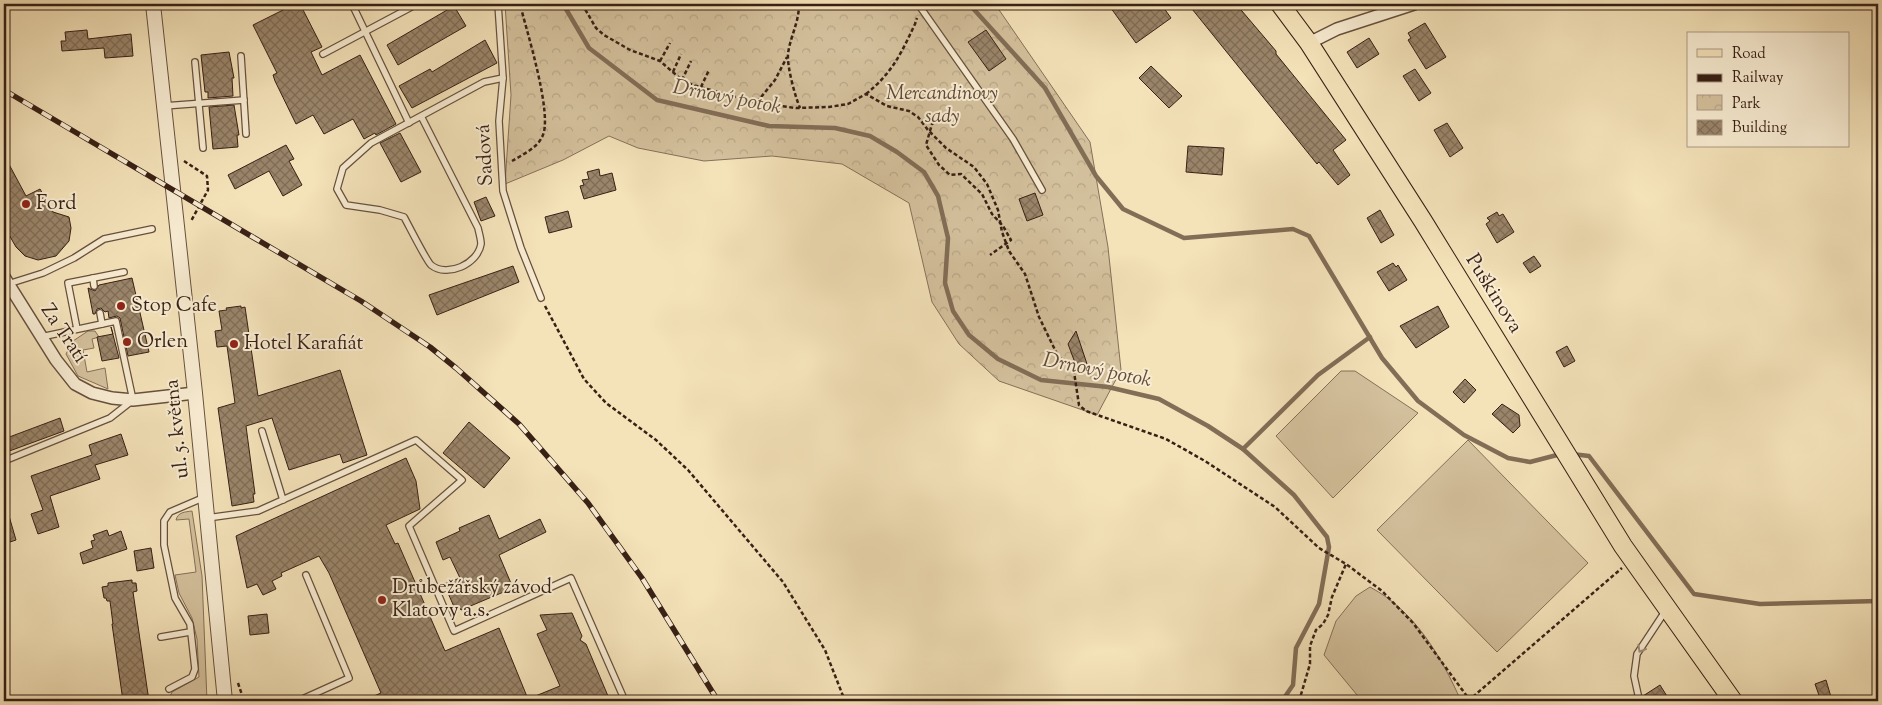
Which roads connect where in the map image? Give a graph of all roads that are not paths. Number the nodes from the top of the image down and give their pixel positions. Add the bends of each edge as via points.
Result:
1 (153, 4) edge
2 (352, 4) edge
3 (417, 4) edge
4 (498, 4) edge
5 (1280, 4) edge
6 (1414, 4) edge
7 (918, 5) edge
8 (365, 32) junction
9 (1309, 43) junction
10 (323, 54) dead end
11 (240, 56) dead end
12 (195, 62) dead end
13 (503, 78) junction
14 (244, 100) junction
15 (198, 103) junction
16 (164, 106) junction
17 (421, 116) junction
18 (409, 122) junction
19 (246, 134) dead end
20 (203, 148) dead end
21 (1042, 190) dead end
22 (152, 229) dead end
23 (124, 272) dead end
24 (93, 278) junction
25 (5, 282) edge
26 (94, 286) dead end
27 (541, 298) road end
28 (100, 313) dead end
29 (102, 324) junction
30 (77, 328) junction
31 (40, 337) junction
32 (195, 394) junction
33 (133, 400) junction
34 (262, 431) dead end
35 (4, 460) edge
36 (205, 497) junction
37 (283, 500) junction
38 (207, 518) junction
39 (306, 575) dead end
40 (1667, 608) junction
41 (190, 632) junction
42 (161, 637) dead end
43 (169, 688) dead end
44 (1639, 699) dead end
45 (225, 701) edge
46 (298, 701) edge
47 (625, 701) edge
48 (1733, 701) edge

1 - 16 street, ul. 5. května
2 - 8 lane
3 - 8 lane
4 - 13 lane, Sadová
5 - 9 main road, Puškinova
6 - 9 street via 1336,29
7 - 21 lane via 1013,139
8 - 10 lane
8 - 18 lane
9 - 40 main road, Puškinova via 1632,559
11 - 14 lane
12 - 15 lane
13 - 17 lane via 484,82
13 - 27 lane, Sadová via 499,121 503,191
14 - 15 lane
14 - 19 lane
15 - 16 lane
15 - 20 lane
16 - 32 street, ul. 5. května
17 - 18 lane
17 - 18 lane via 478,228 481,244 474,257 460,269 444,271 431,265 404,217 346,205 337,189 343,168 371,143
22 - 25 lane via 104,239 42,273
23 - 24 lane
24 - 26 lane
24 - 30 lane via 68,283
25 - 31 street, Za Tratí
28 - 29 lane
29 - 30 lane
29 - 33 lane via 116,321
30 - 31 lane
31 - 33 street, Za Tratí via 75,384 92,393
32 - 33 street, Za Tratí
32 - 36 street, ul. 5. května
33 - 35 lane via 110,418
34 - 37 lane
36 - 38 street, ul. 5. května
36 - 41 lane via 170,512 164,521 164,545 175,598 190,624
37 - 38 lane via 258,511
37 - 47 lane via 416,440 462,480 409,526 454,631 571,578
38 - 45 street, ul. 5. května
39 - 46 lane via 349,678
40 -> 44 lane via 1637,654 1634,676
40 - 48 main road, Puškinova
41 - 42 lane
41 - 43 lane via 195,669 192,677

